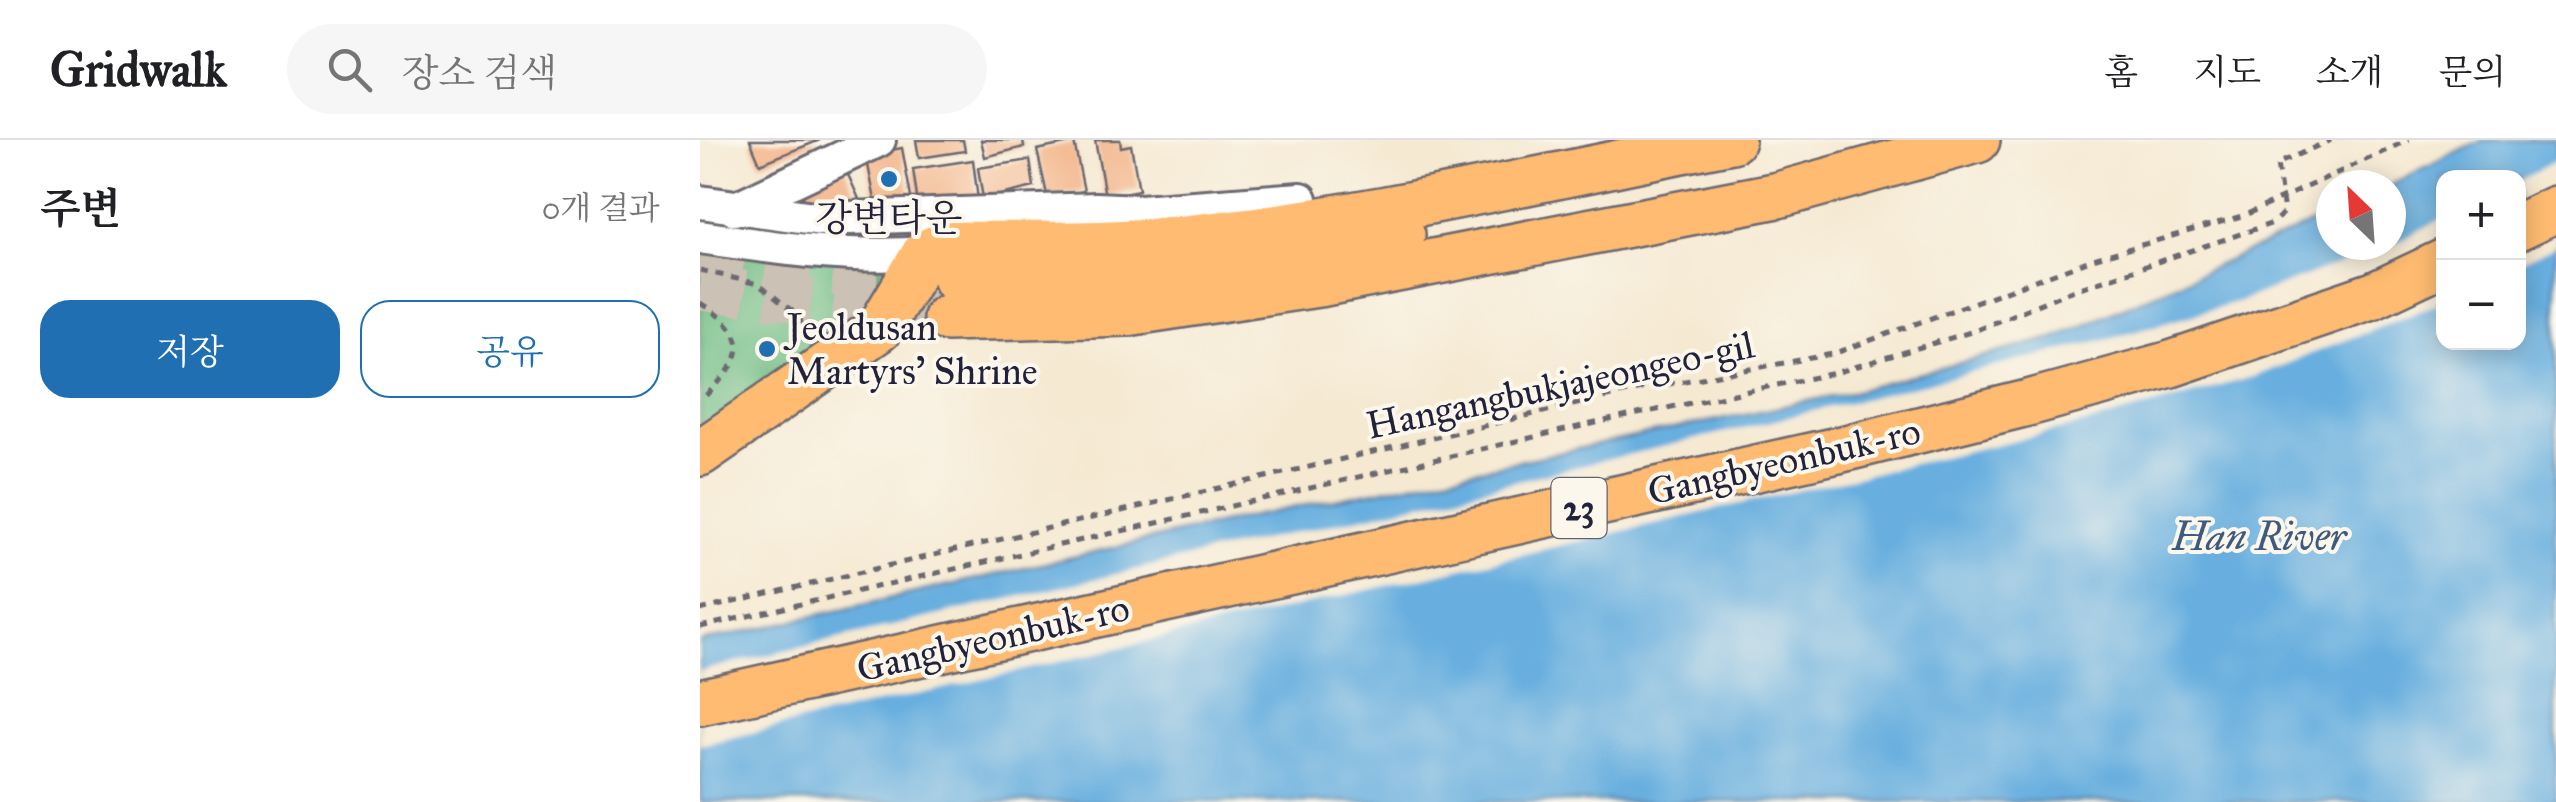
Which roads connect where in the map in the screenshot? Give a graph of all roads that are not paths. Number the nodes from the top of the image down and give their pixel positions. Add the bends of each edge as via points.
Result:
1 (879, 140) edge
2 (1732, 140) edge
3 (1946, 140) edge
4 (1977, 140) edge
5 (1301, 198) dead end
6 (700, 202) edge
7 (733, 209) junction
8 (2556, 209) edge
9 (2526, 223) edge
10 (700, 236) edge
11 (2436, 266) edge
12 (943, 284) junction
13 (700, 453) edge
14 (700, 702) edge

1 - 7 lane
2 - 12 highway via 1251,230 1161,240 943,244
3 - 12 highway via 1606,194 1253,265
4 - 12 highway via 1778,195 1325,283 1127,313
5 - 7 lane via 1140,211 821,218
6 - 7 lane
8 - 9 highway
10 - 12 lane via 886,256
11 - 14 highway, Gangbyeonbuk-ro / 23 via 2374,295 2189,358 2028,403
12 - 13 highway

